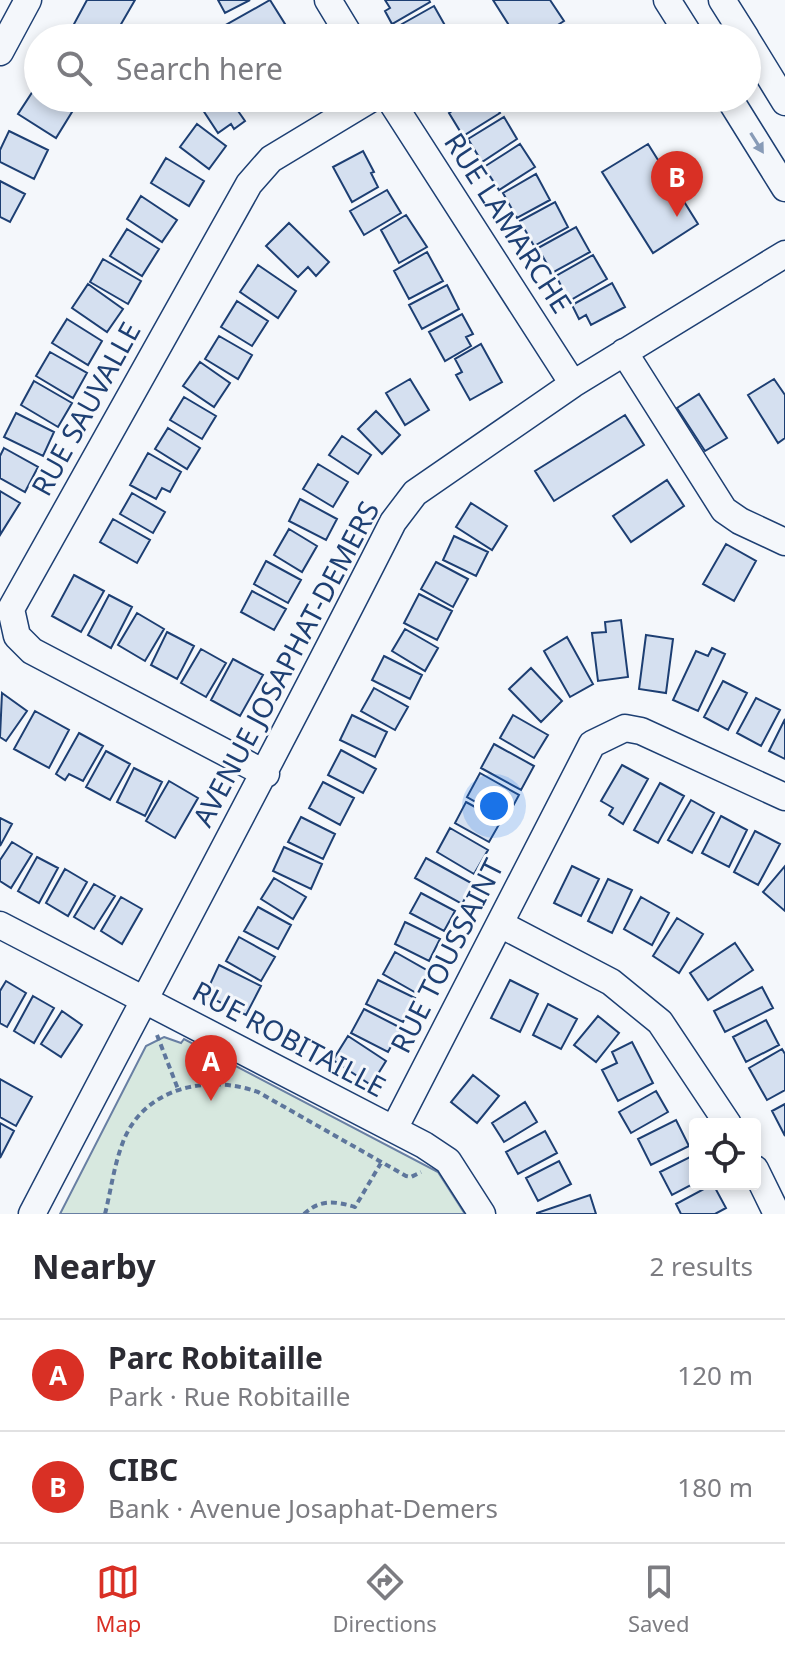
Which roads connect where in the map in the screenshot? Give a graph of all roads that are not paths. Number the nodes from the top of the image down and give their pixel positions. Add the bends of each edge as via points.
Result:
1 (28, 0) edge
2 (328, 0) edge
3 (667, 0) edge
4 (722, 0) edge
5 (343, 24) edge
6 (682, 24) edge
7 (737, 24) edge
8 (0, 52) edge
9 (761, 63) edge
10 (785, 102) edge
11 (349, 112) edge
12 (398, 112) edge
13 (738, 112) edge
14 (785, 188) edge
15 (785, 254) edge
16 (624, 352) junction
17 (573, 384) junction
18 (785, 542) edge
19 (266, 774) junction
20 (785, 797) edge
21 (500, 924) junction
22 (0, 925) edge
23 (143, 999) junction
24 (724, 1118) edge
25 (394, 1129) junction
26 (761, 1181) edge
27 (32, 1214) edge
28 (482, 1214) edge
29 (777, 1214) edge

1 - 8 street
2 - 5 street
3 - 6 street
4 - 7 street
9 - 10 street
11 - 19 street, RUE SAUVALLE via 271,159 249,184 11,609 17,636 32,651
12 - 17 street, RUE LAMARCHE
13 -> 14 street
15 - 16 street, AVENUE JOSAPHAT-DEMERS
16 - 17 street, AVENUE JOSAPHAT-DEMERS
16 - 18 street via 724,510
17 - 19 street, AVENUE JOSAPHAT-DEMERS via 415,493 393,522
19 - 23 street, AVENUE JOSAPHAT-DEMERS
20 - 21 street, RUE TOUSSAINT via 625,728 592,744
21 - 24 street via 611,982 660,1022
21 - 25 street, RUE TOUSSAINT
22 - 23 street, RUE ROBITAILLE
23 - 25 street, RUE ROBITAILLE
23 - 27 street, AVENUE JOSAPHAT-DEMERS
25 - 28 street, RUE ROBITAILLE via 448,1161
26 - 29 street

